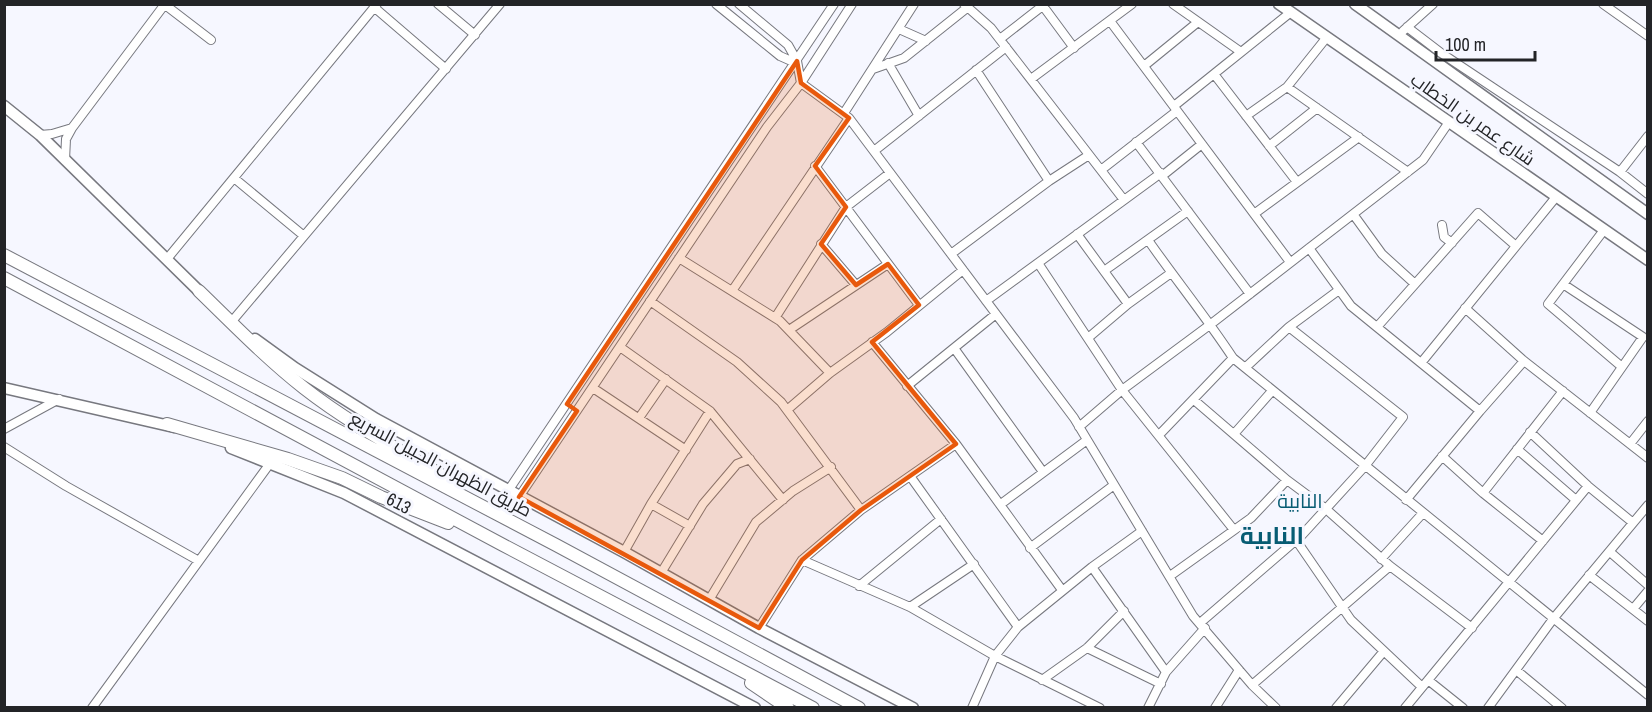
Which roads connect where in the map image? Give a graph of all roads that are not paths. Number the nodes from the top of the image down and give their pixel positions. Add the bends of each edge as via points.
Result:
1 (438, 4) edge
2 (501, 4) edge
3 (716, 4) edge
4 (739, 4) edge
5 (834, 4) edge
6 (852, 4) edge
7 (915, 4) edge
8 (1132, 4) edge
9 (1173, 4) edge
10 (1279, 4) edge
11 (1355, 4) edge
12 (1432, 4) edge
13 (1603, 4) edge
14 (165, 5) edge
15 (1044, 5) edge
16 (376, 6) edge
17 (966, 6) edge
18 (1291, 12) junction
19 (1110, 21) junction
20 (1198, 22) junction
21 (899, 29) junction
22 (1403, 31) junction
23 (474, 35) junction
24 (1647, 36) edge
25 (1327, 38) junction
26 (211, 40) dead end
27 (926, 41) junction
28 (1003, 43) junction
29 (1074, 48) junction
30 (1241, 52) junction
31 (797, 61) junction
32 (888, 63) junction
33 (1144, 66) junction
34 (446, 69) junction
35 (873, 69) junction
36 (976, 70) junction
37 (1214, 74) junction
38 (1031, 79) junction
39 (801, 82) junction
40 (1287, 87) junction
41 (4, 106) edge
42 (1176, 108) junction
43 (1317, 108) junction
44 (847, 116) junction
45 (919, 116) junction
46 (1245, 116) junction
47 (1449, 122) junction
48 (72, 128) junction
49 (40, 135) junction
50 (1647, 136) edge
51 (1359, 137) junction
52 (1136, 142) junction
53 (1202, 144) junction
54 (1269, 146) junction
55 (874, 151) junction
56 (1089, 155) junction
57 (65, 160) junction
58 (815, 166) junction
59 (1101, 170) junction
60 (890, 172) junction
61 (1408, 172) junction
62 (1620, 172) junction
63 (1162, 175) junction
64 (234, 177) junction
65 (1049, 181) junction
66 (1297, 182) junction
67 (1647, 194) edge
68 (1556, 197) junction
69 (1124, 200) junction
70 (846, 207) junction
71 (1188, 211) junction
72 (1254, 214) junction
73 (1353, 214) junction
74 (1647, 214) edge
75 (1442, 225) dead end
76 (1604, 230) junction
77 (1077, 234) junction
78 (304, 236) junction
79 (1148, 240) junction
80 (1452, 243) junction
81 (821, 244) junction
82 (1516, 246) junction
83 (1309, 248) junction
84 (951, 254) junction
85 (4, 255) edge
86 (167, 258) junction
87 (679, 258) junction
88 (1647, 260) edge
89 (1290, 262) junction
90 (1038, 263) junction
91 (888, 264) junction
92 (963, 270) junction
93 (1104, 271) junction
94 (1171, 273) junction
95 (4, 278) edge
96 (1415, 284) junction
97 (1563, 284) junction
98 (856, 285) junction
99 (1340, 290) junction
100 (199, 291) junction
101 (732, 291) junction
102 (1250, 294) junction
103 (651, 301) junction
104 (986, 301) junction
105 (1128, 304) junction
106 (919, 305) junction
107 (1465, 308) junction
108 (996, 314) junction
109 (775, 318) junction
110 (233, 320) junction
111 (1211, 324) junction
112 (1290, 327) junction
113 (1377, 327) junction
114 (789, 330) junction
115 (1088, 338) junction
116 (872, 342) junction
117 (620, 347) junction
118 (954, 348) junction
119 (1233, 358) junction
120 (1524, 361) junction
121 (1421, 363) junction
122 (1246, 367) junction
123 (1622, 367) junction
124 (830, 373) junction
125 (666, 379) junction
126 (907, 386) junction
127 (4, 387) edge
128 (593, 388) junction
129 (1122, 390) junction
130 (1272, 391) junction
131 (1563, 391) junction
132 (59, 399) junction
133 (1194, 400) junction
134 (567, 404) junction
135 (787, 410) junction
136 (578, 411) junction
137 (710, 411) junction
138 (1480, 411) junction
139 (1590, 413) junction
140 (639, 418) junction
141 (1647, 421) edge
142 (167, 424) junction
143 (1079, 428) junction
144 (4, 429) edge
145 (1530, 432) junction
146 (1234, 434) junction
147 (1159, 435) junction
148 (1087, 440) junction
149 (956, 444) junction
150 (1630, 444) junction
151 (4, 447) edge
152 (1517, 449) junction
153 (686, 450) junction
154 (1442, 456) junction
155 (1647, 458) edge
156 (750, 459) junction
157 (271, 462) junction
158 (1365, 466) junction
159 (831, 467) junction
160 (1044, 472) junction
161 (910, 476) junction
162 (1287, 480) junction
163 (1114, 485) junction
164 (1588, 486) junction
165 (508, 490) junction
166 (1483, 493) junction
167 (519, 497) junction
168 (783, 500) junction
169 (1406, 500) junction
170 (1576, 500) junction
171 (651, 504) junction
172 (1001, 504) junction
173 (1647, 507) edge
174 (1326, 509) junction
175 (861, 510) junction
176 (1423, 513) junction
177 (941, 519) junction
178 (1632, 522) junction
179 (690, 526) junction
180 (1234, 530) junction
181 (1142, 531) junction
182 (1296, 540) junction
183 (1543, 541) junction
184 (503, 545) junction
185 (556, 545) junction
186 (1030, 548) junction
187 (624, 552) junction
188 (1610, 552) junction
189 (1381, 559) junction
190 (802, 560) junction
191 (199, 561) junction
192 (974, 564) junction
193 (1390, 566) junction
194 (1092, 567) junction
195 (661, 573) junction
196 (1589, 575) junction
197 (1170, 576) junction
198 (1509, 583) junction
199 (1647, 585) edge
200 (859, 586) junction
201 (1062, 590) junction
202 (1647, 591) edge
203 (709, 600) junction
204 (910, 607) junction
205 (1343, 608) junction
206 (1633, 609) junction
207 (1124, 611) junction
208 (1553, 619) junction
209 (1647, 621) edge
210 (1202, 625) junction
211 (1018, 627) junction
212 (759, 628) junction
213 (1472, 628) junction
214 (698, 647) junction
215 (1087, 648) junction
216 (1384, 651) junction
217 (995, 656) junction
218 (1239, 670) junction
219 (1516, 670) junction
220 (1166, 672) junction
221 (1042, 680) junction
222 (1161, 684) junction
223 (1425, 684) junction
224 (1252, 685) junction
225 (1647, 695) edge
226 (92, 708) edge
227 (755, 708) edge
228 (788, 708) edge
229 (813, 708) edge
230 (859, 708) edge
231 (913, 708) edge
232 (972, 708) edge
233 (1100, 708) edge
234 (1149, 708) edge
235 (1215, 708) edge
236 (1276, 708) edge
237 (1336, 708) edge
238 (1406, 708) edge
239 (1463, 708) edge
240 (1488, 708) edge
241 (1562, 708) edge

1 - 23 street
2 - 23 street
3 - 31 street via 780,56
4 - 31 street via 788,45
5 - 31 street
6 - 39 street
7 - 21 street
8 - 19 street
9 - 20 street
10 - 18 main road, شارع عمر بن الخطاب
11 - 22 main road, شارع عمر بن الخطاب
12 - 22 street
13 - 24 street
14 - 26 street
14 - 48 street
15 - 28 street
15 - 29 street
16 - 34 street
16 - 64 street
17 - 27 street
17 - 28 street
18 - 25 main road, شارع عمر بن الخطاب
18 - 30 street
19 - 29 street
19 - 33 street
20 - 30 street
20 - 33 street
21 - 27 street
21 - 35 street
22 - 62 street
22 - 74 main road, شارع عمر بن الخطاب
23 - 34 street
25 - 40 street
25 - 47 main road, شارع عمر بن الخطاب
27 - 32 street via 904,58
28 - 36 street
28 - 38 street
29 - 38 street
30 - 37 street
31 - 39 street
31 - 134 street
32 - 35 street
32 - 45 street
33 - 42 street
34 - 78 street
35 - 44 street
36 - 45 street
36 - 65 street
37 - 42 street
37 - 46 street
38 - 56 street
39 - 44 street
39 - 87 street
40 - 43 street
40 - 46 street
41 - 49 main road
42 - 52 street
42 - 53 street
43 - 51 street
43 - 54 street
44 - 55 street
44 - 58 street
45 - 55 street
46 - 54 street
47 - 61 street via 1423,160
47 - 68 main road, شارع عمر بن الخطاب
48 - 49 street
48 - 57 street via 66,139
49 - 57 main road
50 - 62 street
51 - 61 street
51 - 66 street
52 - 59 street
52 - 63 street
53 - 63 street
53 - 72 street
54 - 66 street
55 - 60 street
56 - 59 street
56 - 65 street
57 - 86 main road
58 - 70 street
58 - 101 street
59 - 69 street
60 - 70 street
60 - 84 street
61 - 73 street
62 - 67 street
63 - 69 street
63 - 71 street
64 - 78 street
64 - 86 street
65 - 84 street
66 - 72 street
68 - 76 main road, شارع عمر بن الخطاب
68 - 82 street
69 - 77 street
70 - 81 street
70 - 91 street
71 - 79 street
71 - 102 street
72 - 89 street
73 - 83 street
73 - 96 street via 1382,254
75 - 80 street via 1444,237
76 - 88 main road, شارع عمر بن الخطاب
76 - 97 street
77 - 90 street
77 - 93 street
78 - 110 street
79 - 93 street
79 - 94 street
80 - 82 street via 1478,213
80 - 96 street
81 - 98 street
81 - 109 street
82 - 107 street
83 - 89 street
83 - 99 street
84 - 92 street
85 - 185 highway, طريق الظهران الجبيل السريع / 613
86 - 100 main road
87 - 101 street
87 - 103 street
89 - 102 street
90 - 104 street
90 - 115 street
91 - 98 street
91 - 106 street
92 - 104 street
92 - 106 street
93 - 105 street
94 - 105 street
94 - 111 street
95 - 184 highway, 613
96 - 113 street
97 - 123 street via 1548,304
97 - 123 street via 1643,337
98 - 114 street
99 - 112 street
99 - 113 street via 1351,306
100 - 110 main road
100 - 185 highway via 305,389
101 - 109 street
102 - 111 street
103 - 117 street
103 - 135 street via 737,362
104 - 108 street
105 - 115 street
106 - 116 street
107 - 120 street
107 - 121 street
108 - 118 street
108 - 143 street
109 - 114 street
110 - 165 main road via 334,394
111 - 119 street
111 - 129 street
112 - 122 street
112 - 158 street via 1403,417
113 - 121 street
114 - 124 street
115 - 129 street
116 - 124 street
116 - 126 street
117 - 125 street
117 - 128 street
118 - 126 street
118 - 160 street
119 - 122 street
119 - 133 street
120 - 131 street
120 - 138 street
121 - 138 street
122 - 130 street
123 - 139 street
124 - 135 street
125 - 137 street
125 - 140 street
126 - 149 street
127 - 132 main road, 613
128 - 136 street
128 - 140 street
129 - 143 street
129 - 147 street
130 - 146 street
130 - 158 street
131 - 139 street
131 - 145 street
132 - 142 main road, 613
132 - 144 street
133 - 146 street
133 - 147 street
134 - 136 street
134 - 165 street
135 - 159 street
136 - 167 street
137 - 153 street
137 - 156 street
138 - 154 street
139 - 150 street
140 - 153 street
141 - 150 street
142 - 157 main road, 613
142 - 184 highway via 342,478
143 - 148 street
145 - 152 street
145 - 164 street
146 - 162 street
147 - 180 street
148 - 160 street
148 - 163 street
149 - 161 street
149 - 172 street
150 - 155 street
151 - 191 street
152 - 166 street
152 - 170 street
153 - 171 street
154 - 166 street
154 - 169 street
156 - 168 street
156 - 179 street via 737,464
157 - 191 street
157 - 227 main road, 613 via 344,493
158 - 169 street
158 - 174 street
159 - 168 street
159 - 175 street
160 - 172 street
161 - 175 street
161 - 177 street
162 - 174 street
162 - 180 street
163 - 181 street
163 - 186 street
164 - 170 street
164 - 178 street
165 - 167 main road
166 - 183 street
167 - 187 main road
168 - 203 street via 756,522
169 - 176 street
170 - 183 street
171 - 179 street
171 - 187 street
172 - 186 street
173 - 178 street
174 - 182 street
174 - 189 street
175 - 190 street
176 - 189 street
176 - 198 street
177 - 192 street
177 - 200 street
178 - 188 street
179 - 195 street
180 - 197 street
181 - 194 street
181 - 197 street
182 - 205 street
182 - 210 street
183 - 198 street
184 - 214 highway, 613
185 - 230 highway, طريق الظهران الجبيل السريع / 613
186 - 201 street
187 - 195 main road
188 - 196 street
188 - 199 street
189 - 193 street
190 - 200 street
190 - 212 street
191 - 226 street
192 - 204 street
192 - 211 street
193 - 205 street
193 - 213 street
194 - 201 street
194 - 207 street
195 - 203 main road
196 - 206 street
196 - 208 street
197 - 210 street
198 - 208 street
198 - 213 street
200 - 204 street
201 - 211 street
202 - 206 street
203 - 212 main road
204 - 217 street
205 - 216 street
205 - 224 street
206 - 209 street
207 - 215 street
207 - 220 street
208 - 219 street
208 - 225 street
210 - 218 street
210 - 220 street
211 - 217 street
212 - 231 main road
213 - 223 street
214 - 228 highway
214 - 229 highway, 613
215 - 221 street
215 - 222 street
216 - 223 street
216 - 237 street
217 - 221 street
217 - 232 street
218 - 224 street
218 - 235 street
219 - 240 street
219 - 241 street
220 - 222 street
221 - 233 street
222 - 234 street
223 - 238 street
223 - 239 street
224 - 236 street

